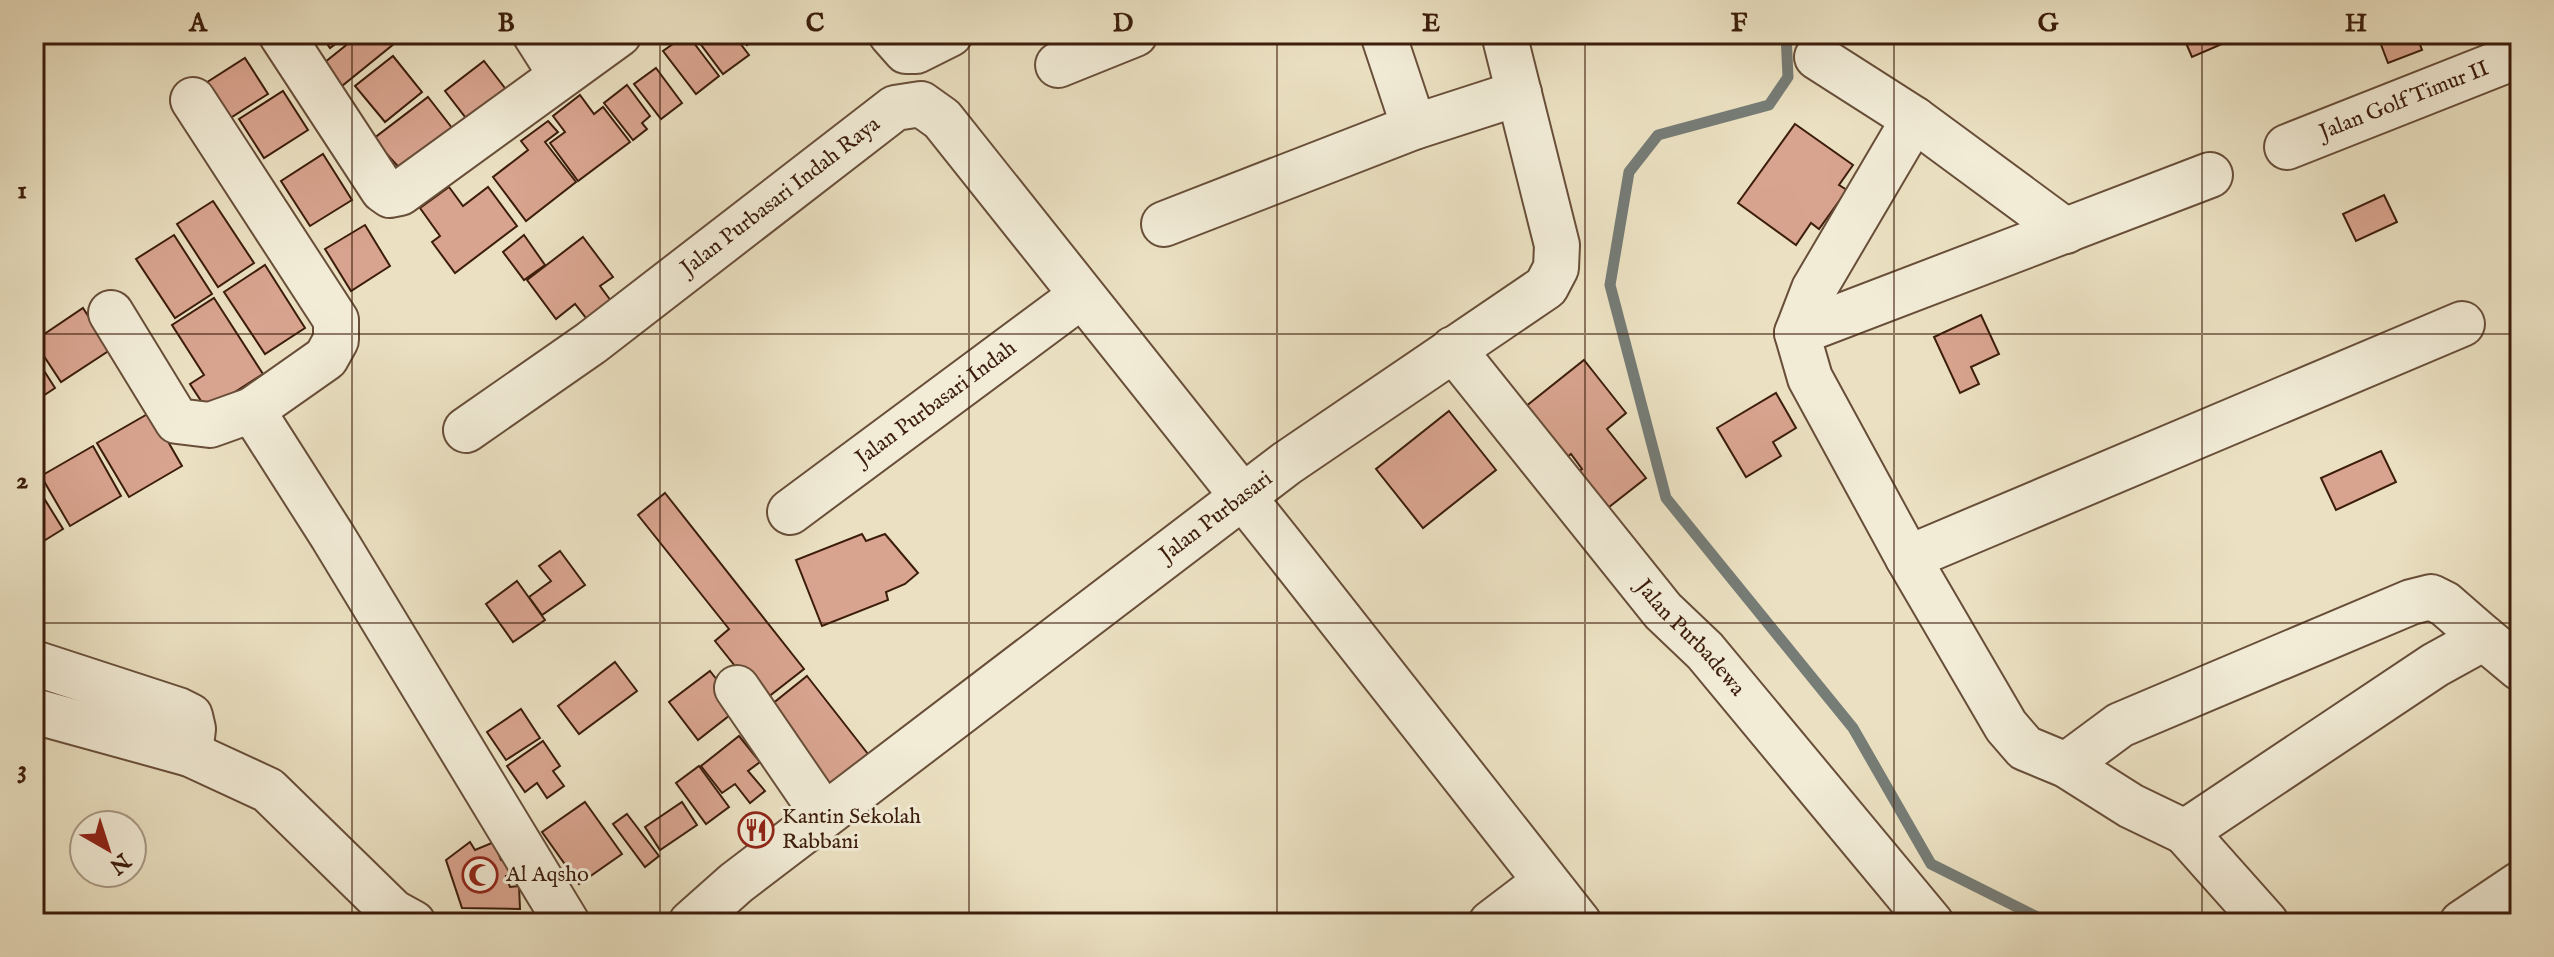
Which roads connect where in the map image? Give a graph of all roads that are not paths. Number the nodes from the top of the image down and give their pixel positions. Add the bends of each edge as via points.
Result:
1 (281, 34) edge
2 (535, 34) edge
3 (619, 34) edge
4 (891, 34) edge
5 (950, 34) edge
6 (1135, 34) edge
7 (1383, 34) edge
8 (1504, 34) edge
9 (2520, 55) edge
10 (1817, 57) dead end
11 (1058, 65) dead end
12 (561, 75) junction
13 (1519, 93) junction
14 (193, 100) dead end
15 (1914, 119) junction
16 (1414, 127) junction
17 (2287, 147) dead end
18 (2210, 175) dead end
19 (1164, 224) dead end
20 (2066, 231) junction
21 (1081, 296) junction
22 (111, 313) dead end
23 (2462, 324) dead end
24 (1797, 333) junction
25 (1453, 349) junction
26 (252, 410) junction
27 (466, 430) dead end
28 (1242, 496) junction
29 (790, 512) dead end
30 (1908, 558) junction
31 (2484, 638) junction
32 (34, 663) edge
33 (2520, 668) edge
34 (737, 688) dead end
35 (34, 711) edge
36 (190, 754) junction
37 (2066, 765) junction
38 (824, 815) junction
39 (2185, 832) junction
40 (1545, 882) junction
41 (2520, 884) edge
42 (413, 923) edge
43 (567, 923) edge
44 (691, 923) edge
45 (1491, 923) edge
46 (1579, 923) edge
47 (1931, 923) edge
48 (2266, 923) edge
49 (2462, 923) edge

1 - 12 street via 390,195 400,193
2 - 12 street
3 - 12 street
4 - 5 street via 906,51
6 - 11 street
7 - 16 street
8 - 13 street, Jalan Purbasari
9 - 17 street, Jalan Golf Timur II
10 - 15 street
13 - 16 street
13 - 25 street, Jalan Purbasari via 1557,245 1556,268 1546,287
14 - 26 street via 336,320 336,340 326,358
15 - 20 street
15 - 24 street via 1814,289
16 - 19 street
18 - 20 street
20 - 24 street
21 - 27 street, Jalan Purbasari Indah Raya via 942,119 921,104 895,108 591,343
21 - 28 street, Jalan Purbasari Indah Raya
21 - 29 street, Jalan Purbasari Indah
22 - 26 street via 177,421 210,425
23 - 30 street
24 - 30 street via 1810,378
25 - 28 street, Jalan Purbasari
25 - 47 street, Jalan Purbadewa via 1663,611 1705,651
26 - 43 street
28 - 38 street, Jalan Purbasari
28 - 40 street, Jalan Purbasari Indah Raya
30 - 37 street via 2006,726 2025,748
31 - 33 street
31 - 37 street via 2431,597 2411,602 2120,725
31 - 39 street via 2435,665
32 - 36 street via 190,716
34 - 38 street
35 - 36 street
36 - 42 street via 268,790 393,912
37 - 39 street
38 - 44 street, Jalan Purbasari
39 - 48 street
40 - 45 street
40 - 46 street, Jalan Purbasari Indah Raya
41 - 49 street

